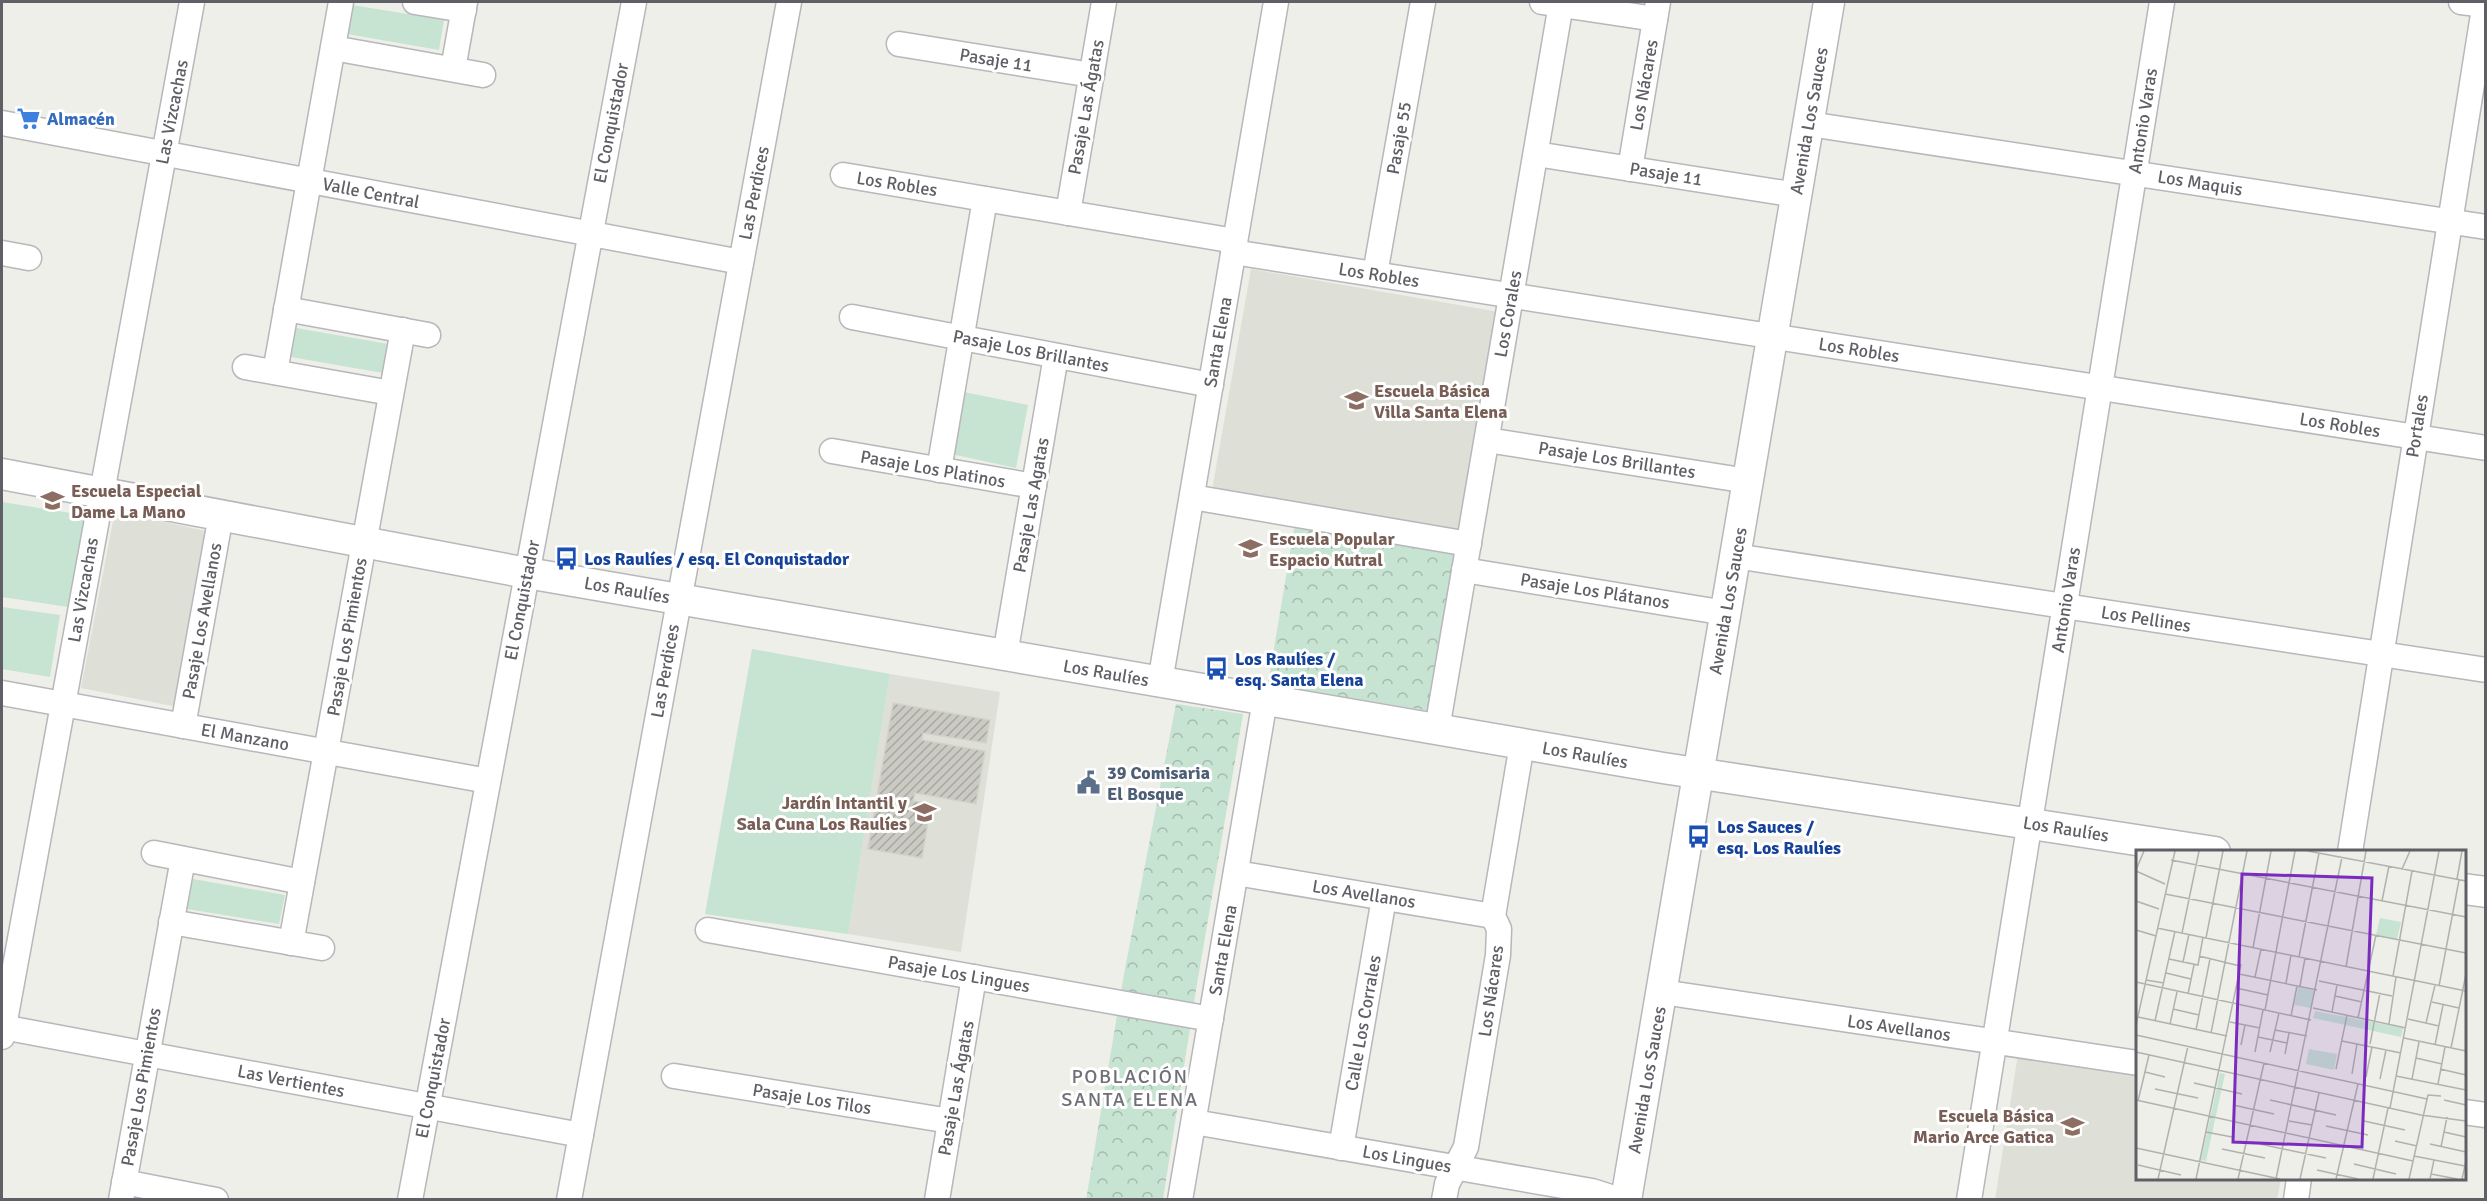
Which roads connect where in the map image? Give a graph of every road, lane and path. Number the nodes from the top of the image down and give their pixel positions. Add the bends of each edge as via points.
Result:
1 (192, 2) edge
2 (341, 2) edge
3 (415, 2) edge
4 (634, 2) edge
5 (789, 2) edge
6 (1104, 2) edge
7 (1276, 2) edge
8 (1423, 2) edge
9 (1829, 2) edge
10 (2162, 2) edge
11 (1552, 3) edge
12 (2479, 3) edge
13 (464, 6) edge
14 (1632, 8) edge
15 (1656, 10) edge
16 (899, 44) dead end
17 (333, 48) junction
18 (453, 69) junction
19 (483, 75) dead end
20 (1092, 75) junction
21 (2, 123) edge
22 (1809, 124) junction
23 (164, 154) junction
24 (1536, 154) junction
25 (1630, 169) junction
26 (2135, 173) junction
27 (843, 175) dead end
28 (309, 181) junction
29 (1797, 195) junction
30 (985, 199) junction
31 (1068, 213) junction
32 (2450, 222) junction
33 (2486, 227) edge
34 (590, 234) junction
35 (1234, 246) junction
36 (2, 254) edge
37 (29, 258) dead end
38 (741, 262) junction
39 (1375, 274) junction
40 (1512, 295) junction
41 (286, 309) junction
42 (852, 317) dead end
43 (403, 330) junction
44 (428, 335) dead end
45 (1772, 336) junction
46 (962, 338) junction
47 (1056, 356) junction
48 (245, 367) dead end
49 (275, 372) junction
50 (1211, 385) junction
51 (2100, 388) junction
52 (391, 393) junction
53 (2416, 437) junction
54 (1487, 440) junction
55 (2486, 448) edge
56 (832, 451) dead end
57 (939, 470) junction
58 (2, 474) edge
59 (1748, 481) junction
60 (1034, 486) junction
61 (101, 493) junction
62 (1192, 497) junction
63 (221, 515) junction
64 (364, 542) junction
65 (1469, 544) junction
66 (1735, 556) junction
67 (1464, 570) junction
68 (527, 573) junction
69 (678, 599) junction
70 (2065, 606) junction
71 (1726, 613) junction
72 (1005, 655) junction
73 (2381, 655) junction
74 (2486, 670) edge
75 (1160, 682) junction
76 (2, 693) edge
77 (1265, 700) junction
78 (62, 704) junction
79 (183, 726) junction
80 (1437, 729) junction
81 (1522, 744) junction
82 (326, 752) junction
83 (1698, 774) junction
84 (488, 782) junction
85 (2030, 824) junction
86 (2202, 850) edge
87 (2350, 850) edge
88 (154, 853) dead end
89 (183, 859) junction
90 (1236, 873) junction
91 (302, 882) junction
92 (2466, 889) edge
93 (2486, 892) edge
94 (1384, 898) junction
95 (1493, 916) junction
96 (171, 922) junction
97 (708, 930) dead end
98 (291, 943) junction
99 (322, 948) dead end
100 (974, 977) junction
101 (1662, 992) junction
102 (1211, 1018) junction
103 (2, 1030) edge
104 (1995, 1042) junction
105 (147, 1054) junction
106 (2136, 1063) edge
107 (674, 1076) dead end
108 (428, 1106) junction
109 (2466, 1112) edge
110 (2486, 1115) edge
111 (950, 1121) junction
112 (1194, 1122) junction
113 (580, 1135) junction
114 (1341, 1148) junction
115 (1456, 1168) junction
116 (2299, 1180) edge
117 (123, 1191) edge
118 (216, 1200) edge
119 (410, 1200) edge
120 (569, 1200) edge
121 (937, 1200) edge
122 (1180, 1200) edge
123 (1444, 1200) edge
124 (1620, 1200) edge
125 (1626, 1200) edge
126 (1969, 1200) edge
127 (2296, 1200) edge

1 - 23 street, Las Vizcachas
2 - 17 street
3 - 13 street
4 - 34 street, El Conquistador
5 - 38 street, Las Perdices
6 - 20 street, Pasaje Las Ágatas
7 - 35 street, Santa Elena
8 - 39 street, Pasaje 55
9 - 22 street, Avenida Los Sauces
10 - 26 street, Antonio Varas
11 - 14 street
11 - 24 street, Los Corales
12 - 32 street, Portales
13 - 18 street
14 - 15 street
15 - 25 street, Los Nácares
16 - 20 street, Pasaje 11
17 - 18 street
17 - 28 street
18 - 19 street
20 - 31 street, Pasaje Las Ágatas
21 - 23 street, Valle Central
22 - 26 street, Los Maquis
22 - 29 street, Avenida Los Sauces
23 - 28 street, Valle Central
23 - 61 street, Las Vizcachas
24 - 25 street, Pasaje 11
24 - 40 street, Los Corales
25 - 29 street, Pasaje 11
26 - 32 street, Los Maquis
26 - 51 street, Antonio Varas
27 - 30 street, Los Robles
28 - 34 street, Valle Central
28 - 41 street
29 - 45 street, Avenida Los Sauces
30 - 31 street, Los Robles
30 - 46 street
31 - 35 street, Los Robles
32 - 33 street, Los Maquis
32 - 53 street, Portales
34 - 38 street, Valle Central
34 - 68 street, El Conquistador
35 - 39 street, Los Robles
35 - 50 street, Santa Elena
36 - 37 street
38 - 69 street, Las Perdices
39 - 40 street, Los Robles
40 - 45 street, Los Robles
40 - 54 street, Los Corales
41 - 43 street
41 - 49 street
42 - 46 street, Pasaje Los Brillantes
43 - 44 street
43 - 52 street, Pasaje Los Pimientos
45 - 51 street, Los Robles
45 - 59 street, Avenida Los Sauces
46 - 47 street, Pasaje Los Brillantes
46 - 57 street
47 - 50 street, Pasaje Los Brillantes
47 - 60 street, Pasaje Las Agatas
48 - 49 street
49 - 52 street
50 - 62 street, Santa Elena
51 - 53 street, Los Robles
51 - 70 street, Antonio Varas
52 - 64 street, Pasaje Los Pimientos
53 - 55 street, Los Robles
53 - 73 street, Portales
54 - 59 street, Pasaje Los Brillantes
54 - 65 street, Los Corales
56 - 57 street, Pasaje Los Platinos
57 - 60 street, Pasaje Los Platinos
58 - 61 street, Los Raulíes
59 - 66 street, Avenida Los Sauces
60 - 72 street, Pasaje Las Agatas
61 - 63 street, Los Raulíes
61 - 78 street, Las Vizcachas
62 - 65 street
62 - 75 street, Santa Elena
63 - 64 street, Los Raulíes
63 - 79 street, Pasaje Los Avellanos
64 - 68 street, Los Raulíes
64 - 82 street, Pasaje Los Pimientos
65 - 67 street, Los Corales
66 - 70 street, Los Pellines
66 - 71 street, Avenida Los Sauces
67 - 71 street, Pasaje Los Plátanos
67 - 80 street, Los Corales
68 - 69 street, Los Raulíes
68 - 84 street, El Conquistador
69 - 72 street, Los Raulíes
69 - 113 street, Las Perdices
70 - 73 street, Los Pellines
70 - 85 street, Antonio Varas
71 - 83 street, Avenida Los Sauces
72 - 75 street, Los Raulíes
73 - 74 street, Los Pellines
73 - 87 street, Portales
75 - 77 street, Los Raulíes
76 - 78 street, El Manzano
77 - 80 street, Los Raulíes
77 - 90 street, Santa Elena
78 - 79 street, El Manzano
78 - 103 street, Las Vizcachas
79 - 82 street, El Manzano
80 - 81 street, Los Raulíes
81 - 83 street, Los Raulíes
81 - 95 street, Los Nácares
82 - 84 street, El Manzano
82 - 91 street, Pasaje Los Pimientos
83 - 85 street, Los Raulíes
83 - 101 street, Avenida Los Sauces
84 - 108 street, El Conquistador
85 - 86 street, Los Raulíes
85 - 104 street, Antonio Varas
88 - 89 street
89 - 91 street
89 - 96 street, Pasaje Los Pimientos
90 - 94 street, Los Avellanos
90 - 102 street, Santa Elena
91 - 98 street, Pasaje Los Pimientos
92 - 93 street
94 - 95 street, Los Avellanos
94 - 114 street, Calle Los Corrales
95 - 115 street, Los Nácares via 1499,929 1498,956 1466,1147
96 - 98 street
96 - 105 street, Pasaje Los Pimientos
97 - 100 street, Pasaje Los Lingues
98 - 99 street
100 - 102 street, Pasaje Los Lingues
100 - 111 street, Pasaje Las Ágatas
101 - 104 street, Los Avellanos
101 - 125 street, Avenida Los Sauces
102 - 112 street, Santa Elena
103 - 105 street, Las Vertientes
104 - 106 street, Los Avellanos
104 - 126 street, Antonio Varas
105 - 108 street, Las Vertientes
105 - 117 street, Pasaje Los Pimientos
107 - 111 street, Pasaje Los Tilos
108 - 113 street, Las Vertientes
108 - 119 street, El Conquistador
109 - 110 street
111 - 121 street, Pasaje Las Ágatas
112 - 114 street, Los Lingues
112 - 122 street, Santa Elena
113 - 120 street, Las Perdices
114 - 115 street, Los Lingues
115 - 123 street, Los Nácares
115 - 124 street, Los Lingues via 1597,1192
116 - 127 street
117 - 118 street, Pasaje Los Pimientos

